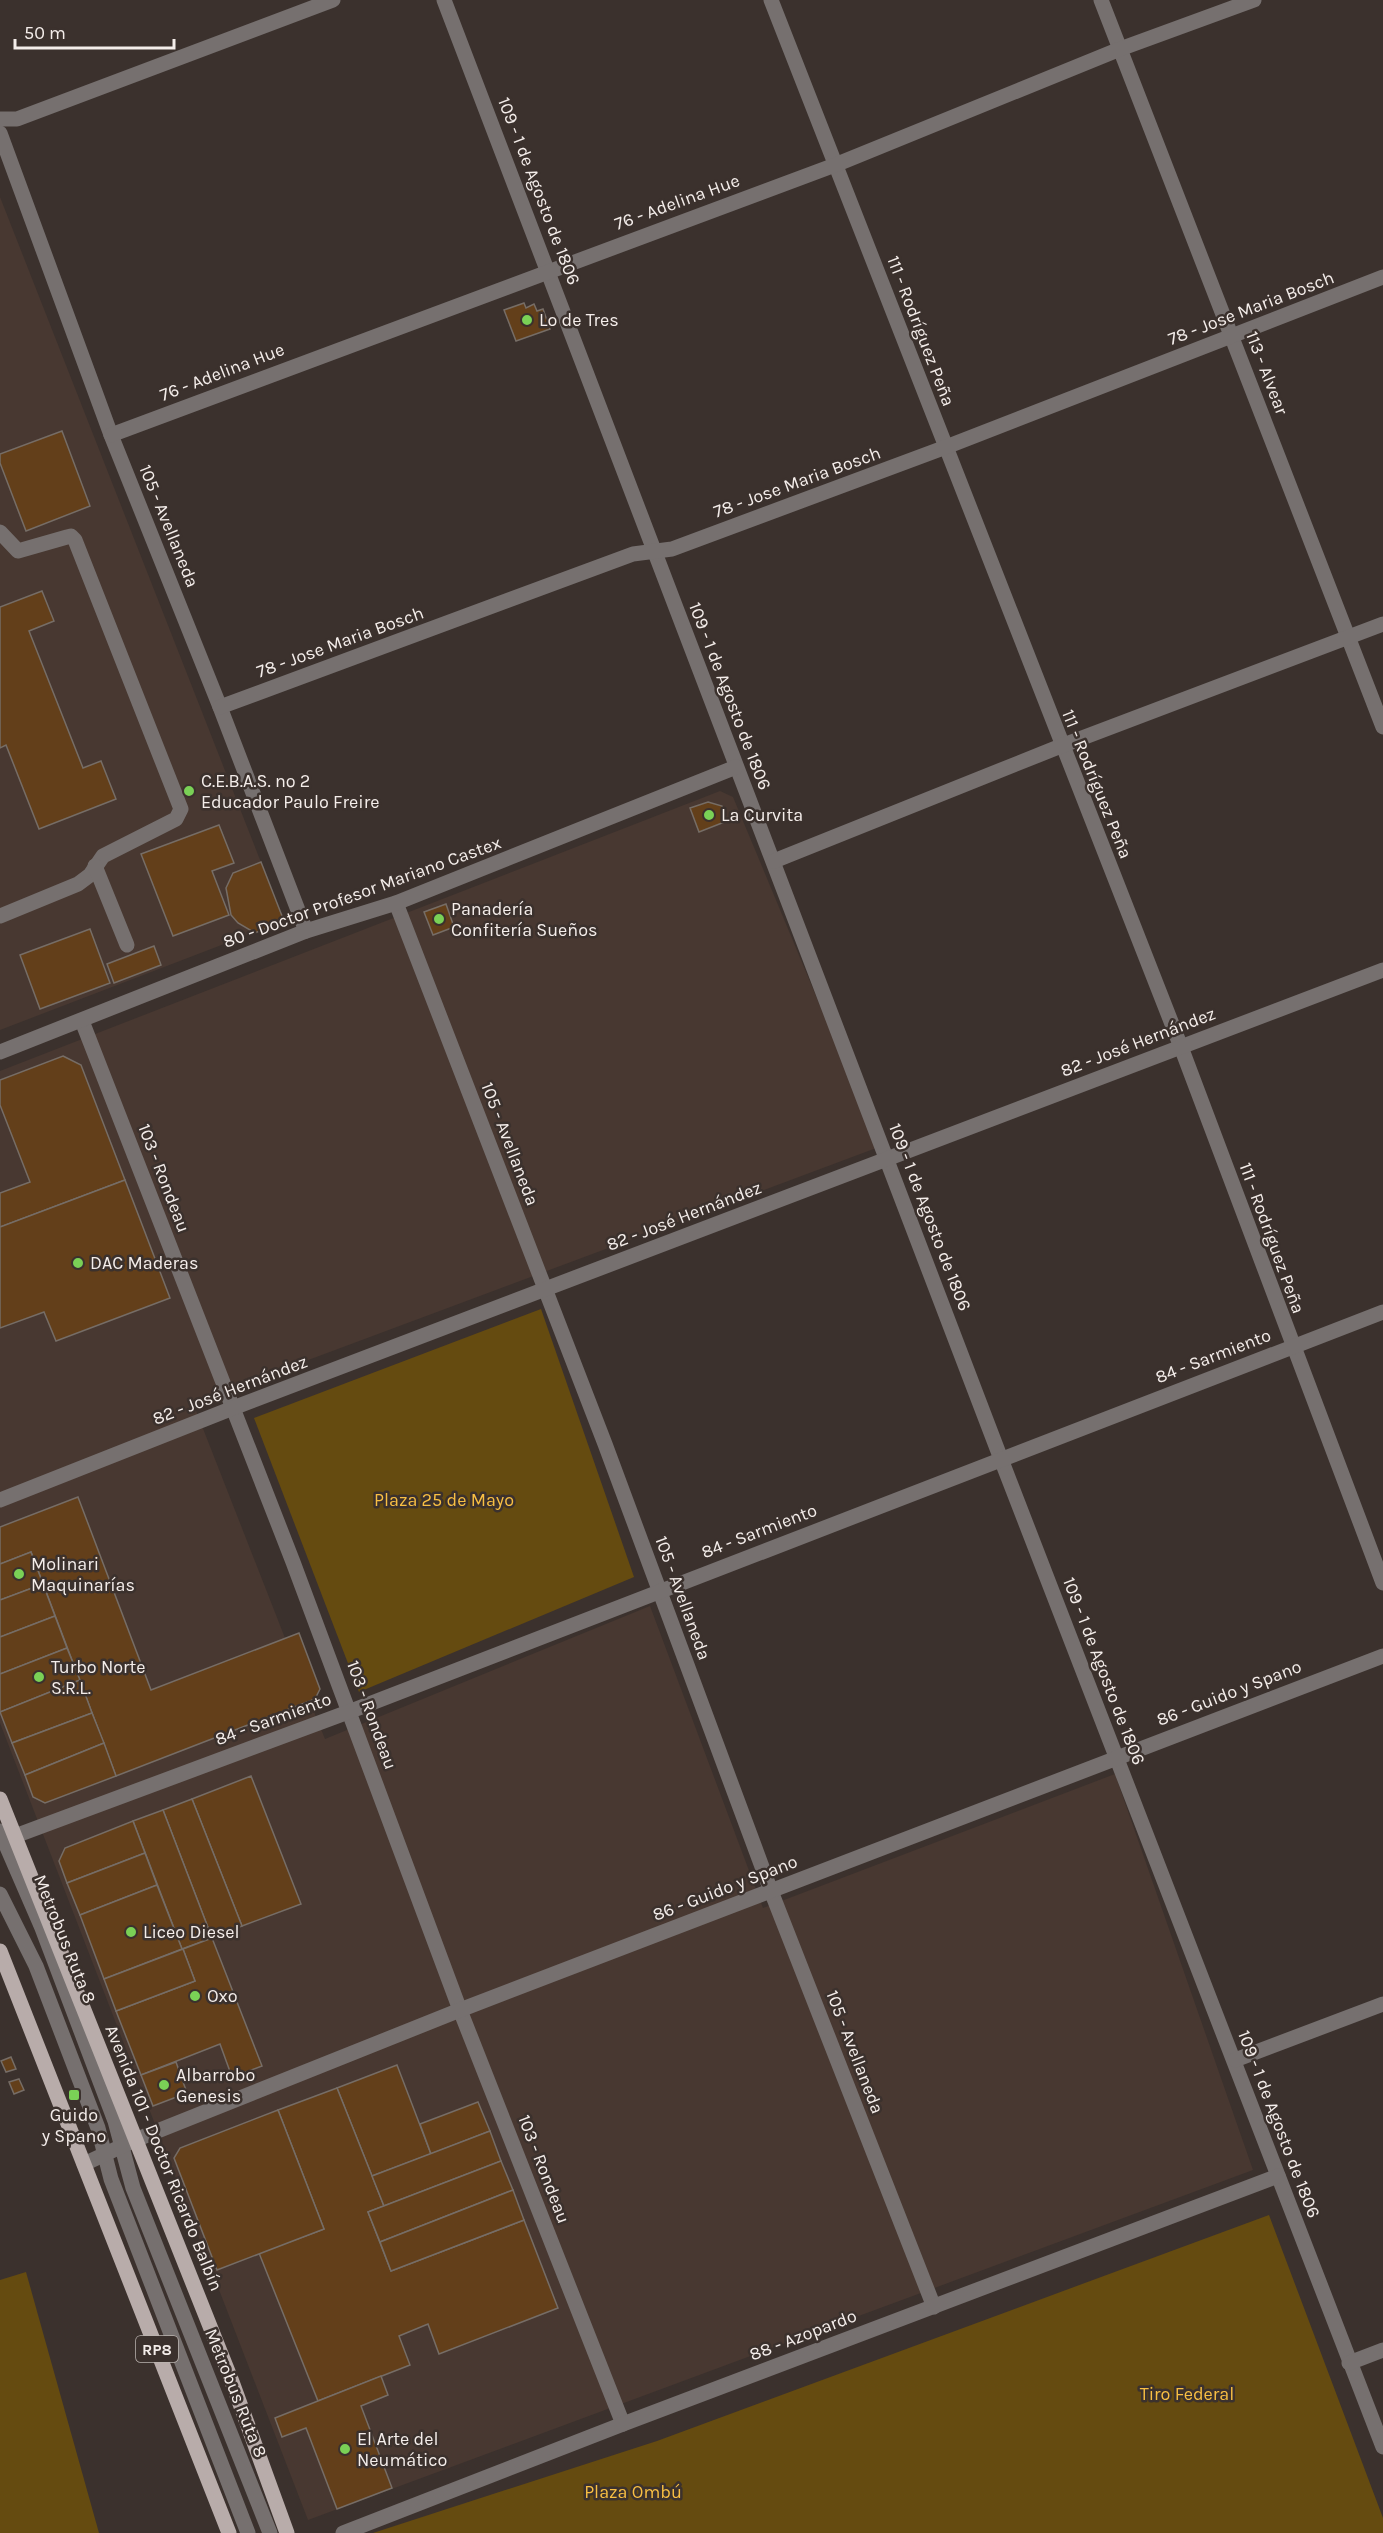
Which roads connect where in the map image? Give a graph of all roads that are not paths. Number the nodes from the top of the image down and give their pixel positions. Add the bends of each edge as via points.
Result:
1 (333, 0) edge
2 (444, 0) edge
3 (771, 0) edge
4 (1101, 0) edge
5 (1254, 0) edge
6 (1120, 49) junction
7 (0, 119) edge
8 (0, 134) edge
9 (835, 165) junction
10 (549, 270) junction
11 (1383, 277) edge
12 (1231, 336) junction
13 (111, 435) junction
14 (946, 447) junction
15 (2, 536) edge
16 (654, 551) junction
17 (1383, 624) edge
18 (1349, 637) junction
19 (220, 707) junction
20 (1383, 727) edge
21 (1061, 746) junction
22 (736, 767) junction
23 (774, 861) junction
24 (95, 866) junction
25 (396, 903) junction
26 (0, 916) edge
27 (306, 931) junction
28 (127, 945) dead end
29 (1383, 970) edge
30 (82, 1021) junction
31 (1181, 1047) junction
32 (0, 1052) edge
33 (887, 1158) junction
34 (546, 1291) junction
35 (1383, 1312) edge
36 (1292, 1347) junction
37 (233, 1408) junction
38 (1001, 1459) junction
39 (0, 1500) edge
40 (1383, 1583) edge
41 (660, 1591) junction
42 (1383, 1656) edge
43 (351, 1711) junction
44 (1116, 1757) junction
45 (0, 1799) edge
46 (7, 1833) edge
47 (771, 1891) junction
48 (0, 1894) edge
49 (0, 1951) edge
50 (1383, 2004) edge
51 (460, 2010) junction
52 (1235, 2060) junction
53 (128, 2144) junction
54 (104, 2155) junction
55 (84, 2164) junction
56 (1278, 2176) junction
57 (934, 2307) junction
58 (1383, 2350) edge
59 (1350, 2363) junction
60 (623, 2424) junction
61 (208, 2433) junction
62 (1383, 2447) edge
63 (229, 2533) edge
64 (236, 2533) edge
65 (248, 2533) edge
66 (270, 2533) edge
67 (288, 2533) edge
68 (343, 2533) edge

1 - 7 street via 17,119
2 - 10 street, 109 - 1 de Agosto de 1806
3 - 9 street, 111 - Rodríguez Peña
4 - 6 street, 113 - Alvear
5 - 6 street, 76 - Adelina Hue
6 - 9 street, 76 - Adelina Hue
6 - 12 street, 113 - Alvear
8 - 13 street, 105 - Avellaneda
9 - 10 street, 76 - Adelina Hue
9 - 14 street, 111 - Rodríguez Peña
10 - 13 street, 76 - Adelina Hue
10 - 16 street, 109 - 1 de Agosto de 1806
11 - 12 street, 78 - Jose Maria Bosch
12 - 14 street, 78 - Jose Maria Bosch
12 - 18 street, 113 - Alvear
13 - 19 street, 105 - Avellaneda
14 - 16 street, 78 - Jose Maria Bosch via 672,549
14 - 21 street, 111 - Rodríguez Peña
15 - 24 street via 22,552 71,536 75,540 181,809 176,819 103,855
16 - 19 street, 78 - Jose Maria Bosch via 633,554
16 - 22 street, 109 - 1 de Agosto de 1806
17 - 18 street
18 - 20 street, 113 - Alvear
18 - 21 street
19 - 27 street, 105 - Avellaneda
21 - 23 street
21 - 31 street, 111 - Rodríguez Peña
22 - 23 street, 109 - 1 de Agosto de 1806
22 - 25 street, 80 - Doctor Profesor Mariano Castex
23 - 33 street, 109 - 1 de Agosto de 1806
24 - 26 street via 78,884
24 - 28 street
25 - 27 street, 80 - Doctor Profesor Mariano Castex
25 - 34 street, 105 - Avellaneda
27 - 30 street, 80 - Doctor Profesor Mariano Castex
29 - 31 street, 82 - José Hernández
30 - 32 street, 80 - Doctor Profesor Mariano Castex
30 - 37 street, 103 - Rondeau
31 - 33 street, 82 - José Hernández
31 - 36 street, 111 - Rodríguez Peña
33 - 34 street, 82 - José Hernández
33 - 38 street, 109 - 1 de Agosto de 1806
34 - 37 street, 82 - José Hernández
34 - 41 street, 105 - Avellaneda
35 - 36 street, 84 - Sarmiento
36 - 38 street, 84 - Sarmiento
36 - 40 street, 111 - Rodríguez Peña
37 - 39 street, 82 - José Hernández
37 - 43 street, 103 - Rondeau
38 - 41 street, 84 - Sarmiento
38 - 44 street, 109 - 1 de Agosto de 1806
41 - 43 street, 84 - Sarmiento
41 - 47 street, 105 - Avellaneda
42 - 44 street, 86 - Guido y Spano
43 - 46 street, 84 - Sarmiento
43 - 51 street, 103 - Rondeau
44 - 47 street, 86 - Guido y Spano
44 - 52 street, 109 - 1 de Agosto de 1806
45 - 46 main road, Avenida 101 - Doctor Ricardo Balbín
46 - 53 main road, Avenida 101 - Doctor Ricardo Balbín
47 - 51 street, 86 - Guido y Spano
47 - 57 street, 105 - Avellaneda
48 - 54 street, Metrobus Ruta 8 via 36,1966 98,2128
49 - 55 main road, RP8
50 - 52 street
51 - 53 street, 86 - Guido y Spano
51 - 60 street, 103 - Rondeau
52 - 56 street, 109 - 1 de Agosto de 1806
53 - 54 street, 86 - Guido y Spano
53 - 66 street, Metrobus Ruta 8 via 134,2188
53 - 67 main road, Avenida 101 - Doctor Ricardo Balbín via 231,2379
54 - 55 street, 86 - Guido y Spano
54 - 61 street, Metrobus Ruta 8
55 - 63 main road, RP8
56 - 57 street, 88 - Azopardo
56 - 59 street, 109 - 1 de Agosto de 1806
57 - 60 street, 88 - Azopardo
58 - 59 street
59 - 62 street, 109 - 1 de Agosto de 1806
60 - 68 street, 88 - Azopardo
61 - 64 street, Metrobus Ruta 8
61 - 65 street, Metrobus Ruta 8

